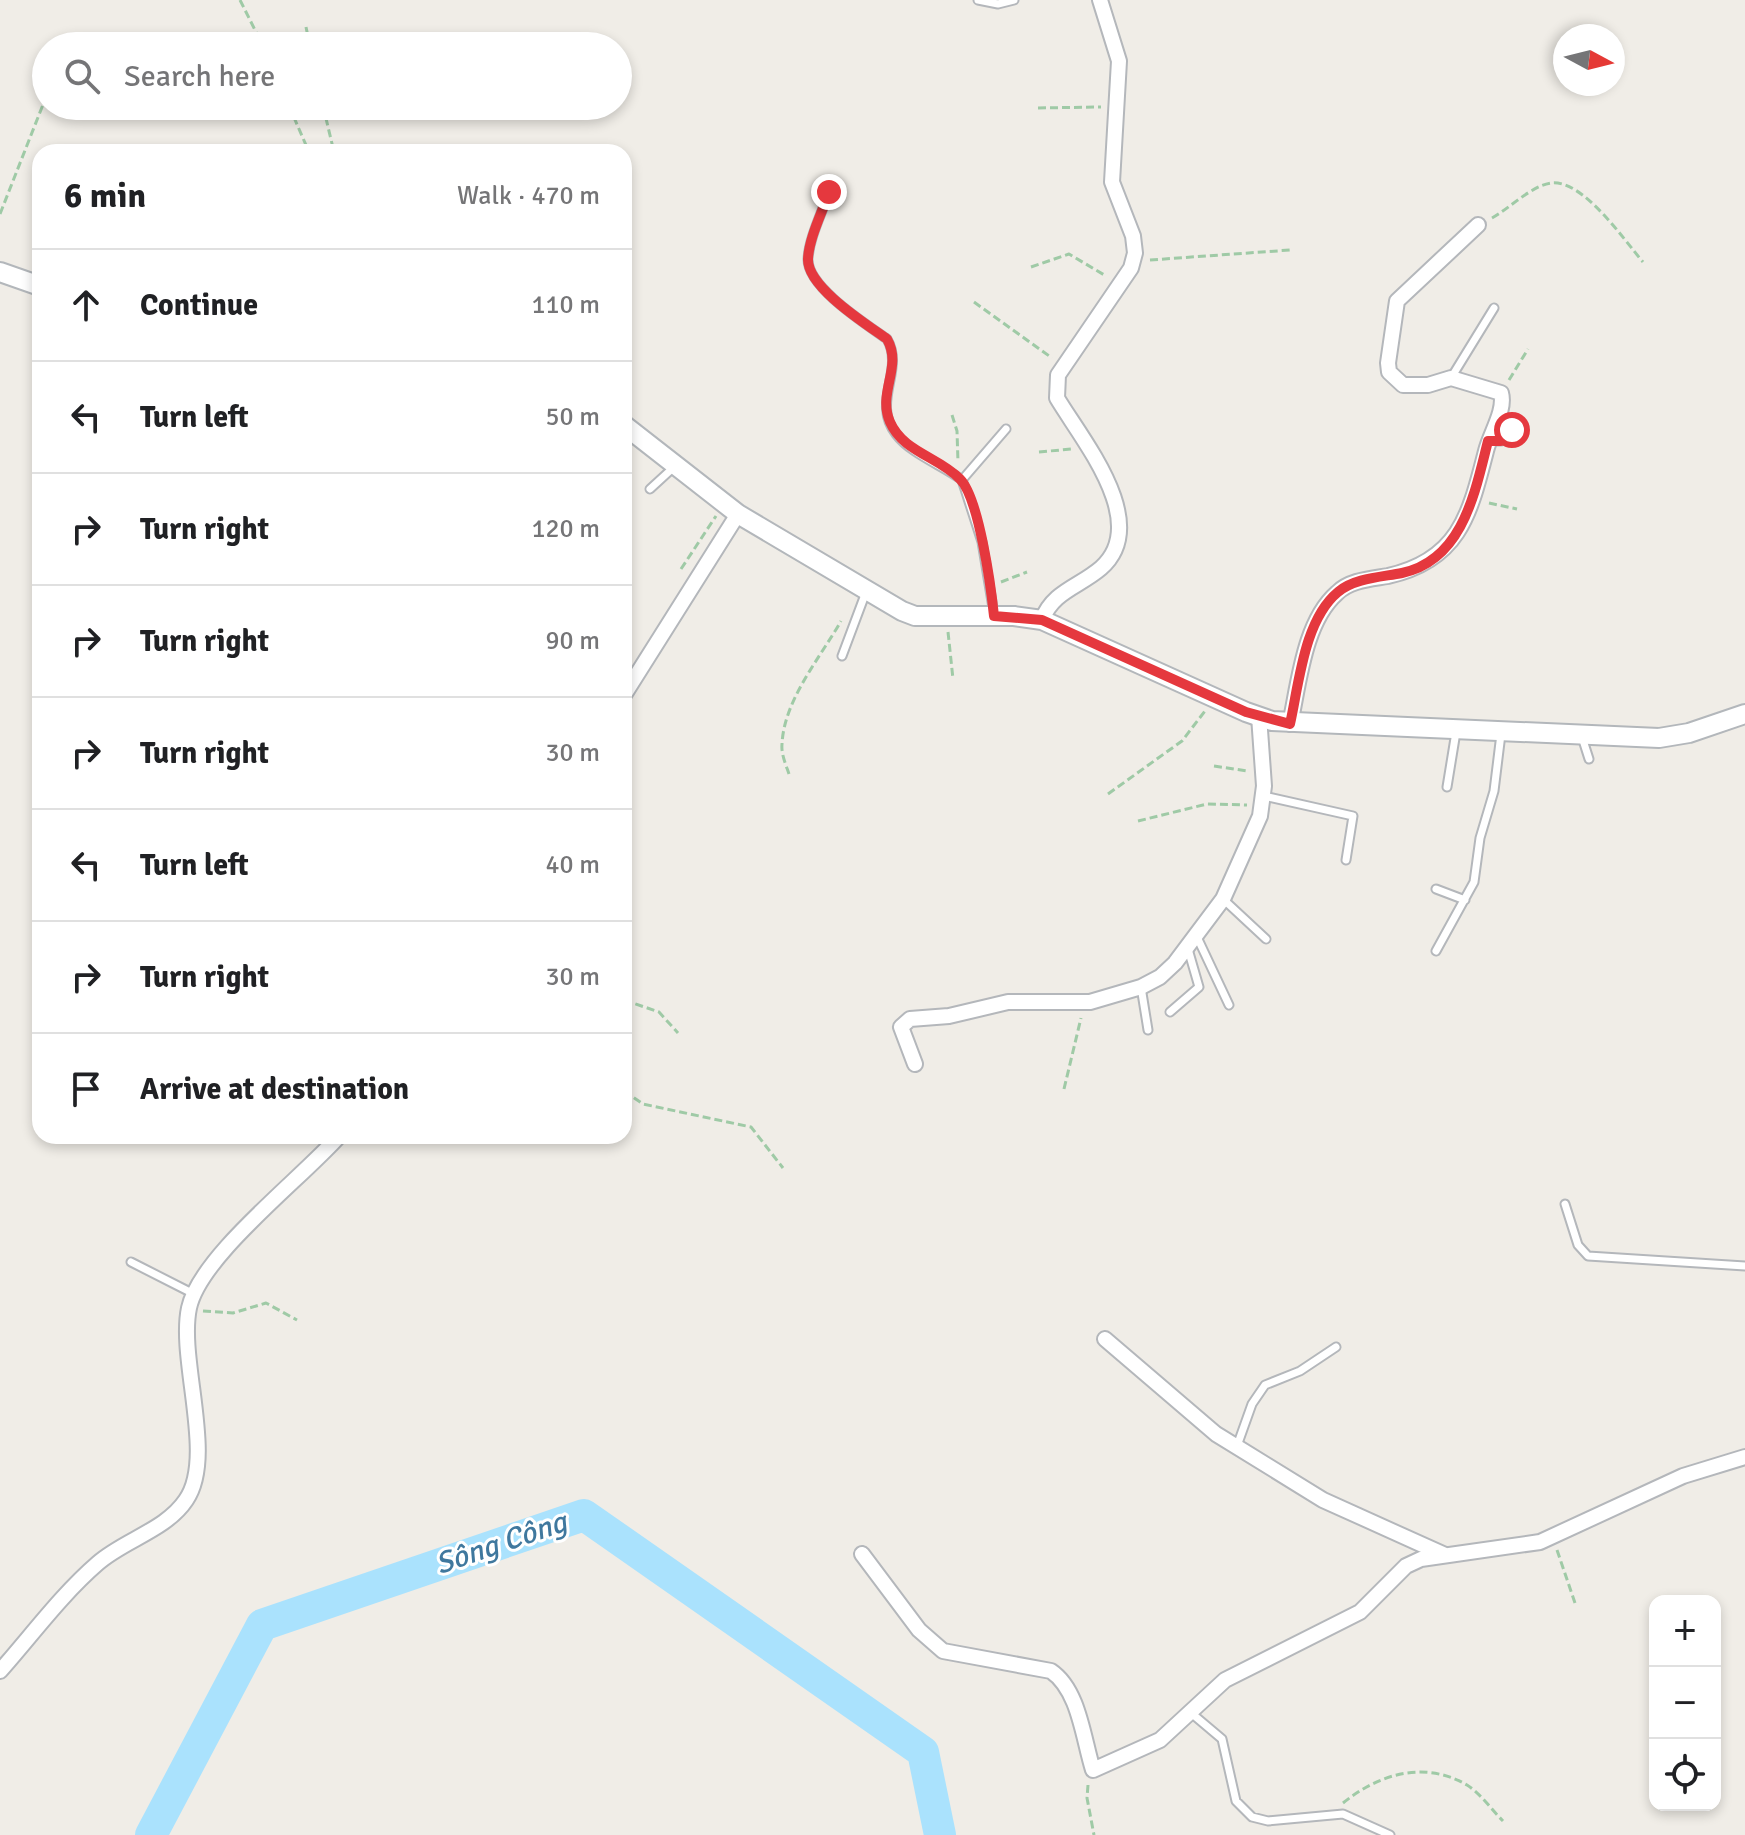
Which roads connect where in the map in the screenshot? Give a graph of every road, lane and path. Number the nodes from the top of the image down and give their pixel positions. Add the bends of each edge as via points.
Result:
1 (240, 0) edge
2 (978, 0) edge
3 (1014, 0) edge
4 (1100, 0) edge
5 (306, 27) dead end
6 (256, 32) edge
7 (307, 32) edge
8 (1116, 106) junction
9 (1038, 108) dead end
10 (37, 120) edge
11 (295, 120) edge
12 (326, 120) edge
13 (306, 144) edge
14 (332, 144) edge
15 (829, 192) dead end
16 (0, 214) edge
17 (1478, 225) joint
18 (1290, 250) dead end
19 (1133, 261) junction
20 (1643, 262) dead end
21 (1031, 267) dead end
22 (0, 272) edge
23 (32, 283) edge
24 (1119, 286) junction
25 (974, 302) dead end
26 (1494, 308) dead end
27 (1528, 349) dead end
28 (1064, 366) junction
29 (1451, 378) junction
30 (1501, 393) junction
31 (952, 415) dead end
32 (1006, 429) dead end
33 (1512, 430) dead end
34 (632, 431) edge
35 (1488, 441) junction
36 (1087, 448) junction
37 (1039, 452) dead end
38 (675, 465) junction
39 (959, 478) junction
40 (650, 489) dead end
41 (1475, 500) junction
42 (731, 508) junction
43 (1517, 509) dead end
44 (681, 569) dead end
45 (1027, 572) dead end
46 (991, 586) junction
47 (864, 588) junction
48 (947, 616) junction
49 (994, 616) junction
50 (1042, 620) junction
51 (842, 656) dead end
52 (953, 679) dead end
53 (632, 681) edge
54 (1213, 697) junction
55 (1745, 714) edge
56 (1259, 716) junction
57 (1290, 724) junction
58 (1456, 730) junction
59 (1501, 731) junction
60 (1581, 735) junction
61 (1589, 759) dead end
62 (1214, 766) dead end
63 (1263, 773) junction
64 (789, 774) dead end
65 (1447, 787) dead end
66 (1108, 794) dead end
67 (1263, 801) junction
68 (1138, 821) dead end
69 (1346, 860) dead end
70 (1436, 889) dead end
71 (1223, 899) junction
72 (1465, 900) junction
73 (1266, 939) dead end
74 (1192, 941) junction
75 (1436, 951) dead end
76 (1141, 987) junction
77 (1084, 1002) junction
78 (632, 1003) edge
79 (1229, 1005) dead end
80 (1170, 1012) dead end
81 (1148, 1030) dead end
82 (678, 1033) dead end
83 (915, 1064) dead end
84 (1064, 1089) dead end
85 (632, 1096) edge
86 (331, 1144) edge
87 (783, 1168) dead end
88 (1565, 1204) dead end
89 (131, 1262) dead end
90 (1745, 1266) edge
91 (194, 1294) junction
92 (189, 1309) junction
93 (297, 1320) dead end
94 (1105, 1339) dead end
95 (1336, 1347) dead end
96 (1237, 1446) junction
97 (1745, 1457) edge
98 (1553, 1538) junction
99 (862, 1554) dead end
100 (1446, 1555) junction
101 (1575, 1603) dead end
102 (0, 1671) edge
103 (1190, 1712) junction
104 (1093, 1770) junction
105 (1327, 1815) junction
106 (1503, 1821) dead end
107 (1094, 1835) edge
108 (1390, 1835) edge

1 - 6 path
2 - 3 lane
4 - 8 street via 1116,45
5 - 7 path
8 - 9 path
8 - 19 street via 1112,182 1133,236
10 - 16 path
11 - 13 path
12 - 14 path
15 - 39 lane via 808,261 811,273 892,348 895,359 884,405 896,434
17 - 20 path via 1537,189 1563,185 1580,192
17 - 29 street via 1401,297 1396,308 1388,363 1395,381 1410,387
18 - 19 path
19 - 24 street
21 - 24 path via 1069,254
22 - 23 main road
24 - 28 street
25 - 28 path
26 - 29 lane
27 - 30 path
28 - 36 street via 1055,386 1057,398
29 - 30 street
30 - 35 street via 1503,402
31 - 39 path
32 - 39 lane
33 - 35 lane via 1501,441
34 - 38 main road
35 - 41 street
36 - 37 path
36 - 50 street via 1112,491 1120,531 1102,568 1056,597
38 - 40 lane
38 - 42 main road
39 - 46 lane via 973,508
41 - 43 path
41 - 57 street via 1427,564 1337,592 1310,639
42 - 44 path
42 - 47 main road
42 - 53 street
45 - 46 path
46 - 49 lane
47 - 48 main road via 915,616
47 - 51 lane
47 - 64 path via 809,673 785,727 782,744
48 - 49 main road
48 - 52 path
49 - 50 main road
50 - 54 main road
54 - 56 main road
54 - 66 path via 1182,741
55 - 60 main road via 1659,738
56 - 57 main road
56 - 63 street
57 - 58 main road
58 - 59 main road
58 - 65 lane
59 - 60 main road
59 - 72 lane via 1494,791 1474,882
60 - 61 lane
62 - 63 path
63 - 67 street
67 - 68 path via 1207,804
67 - 69 lane via 1353,816
67 - 71 street
70 - 72 lane
71 - 73 lane
71 - 74 street
72 - 75 lane
74 - 76 street via 1160,977
74 - 79 lane
74 - 80 lane via 1199,987
76 - 77 street
76 - 81 lane
77 - 83 street via 1021,1001 910,1019 901,1027
77 - 84 path
78 - 82 path via 659,1012
85 - 87 path via 643,1104 751,1127
86 - 91 street via 214,1262
88 - 90 lane via 1578,1245 1588,1256
89 - 91 lane
91 - 92 street
92 - 93 path via 233,1313 266,1303
92 - 102 street via 197,1455 187,1499 174,1514 100,1560
94 - 96 street
95 - 96 lane via 1300,1371 1265,1385
96 - 100 street via 1323,1500
97 - 98 street via 1683,1476
98 - 100 street
98 - 101 path
99 - 104 street via 919,1630 943,1651 1051,1671 1063,1679
100 - 103 street via 1406,1566 1360,1612 1225,1680
103 - 104 street via 1147,1748
103 - 105 lane via 1222,1739 1242,1810 1263,1821
104 - 107 path via 1087,1798
105 - 106 path via 1376,1780 1418,1772 1468,1786
105 - 108 lane via 1353,1816

